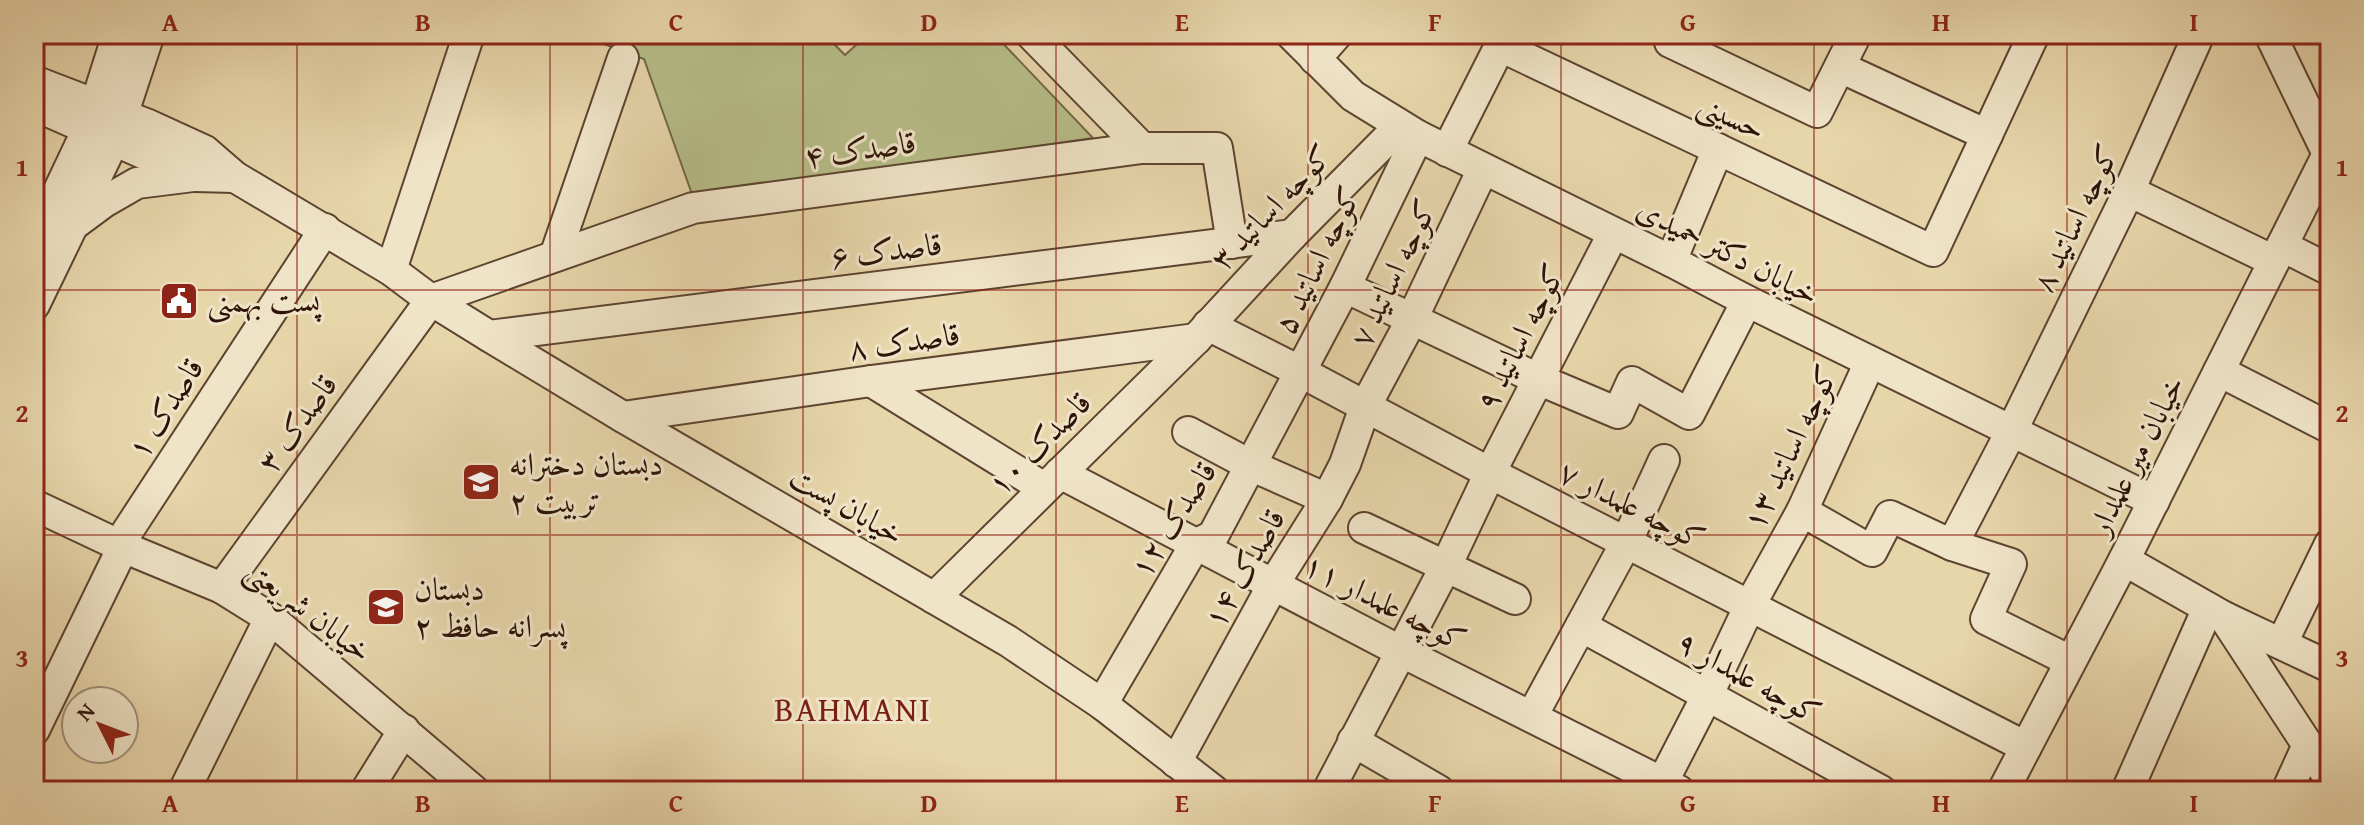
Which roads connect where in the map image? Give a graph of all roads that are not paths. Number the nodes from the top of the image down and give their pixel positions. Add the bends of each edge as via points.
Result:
1 (118, 34) edge
2 (149, 34) edge
3 (469, 34) edge
4 (1031, 34) edge
5 (1291, 34) edge
6 (1337, 34) edge
7 (1674, 34) edge
8 (1856, 34) edge
9 (2034, 34) edge
10 (2199, 34) edge
11 (2270, 34) edge
12 (1503, 40) edge
13 (623, 58) dead end
14 (1315, 59) junction
15 (1840, 67) junction
16 (34, 81) edge
17 (34, 105) edge
18 (106, 123) junction
19 (1409, 131) junction
20 (1987, 135) junction
21 (1142, 148) junction
22 (1718, 149) junction
23 (1447, 151) junction
24 (2329, 152) edge
25 (1483, 169) junction
26 (195, 176) junction
27 (235, 177) junction
28 (2129, 191) junction
29 (73, 226) junction
30 (325, 229) junction
31 (1613, 234) junction
32 (1292, 235) junction
33 (34, 243) edge
34 (1232, 243) junction
35 (2278, 253) junction
36 (555, 256) junction
37 (1671, 261) junction
38 (391, 270) junction
39 (2330, 270) edge
40 (1345, 287) junction
41 (431, 300) junction
42 (1747, 301) junction
43 (34, 305) edge
44 (1412, 319) junction
45 (1202, 332) junction
46 (489, 336) junction
47 (1870, 362) junction
48 (2219, 371) junction
49 (1301, 372) junction
50 (1540, 380) junction
51 (871, 381) junction
52 (1365, 407) junction
53 (623, 417) junction
54 (2330, 428) edge
55 (2012, 430) junction
56 (1188, 432) dead end
57 (1664, 460) dead end
58 (1250, 465) junction
59 (1490, 473) junction
60 (1052, 481) junction
61 (1327, 499) junction
62 (2154, 501) junction
63 (34, 505) edge
64 (1802, 511) junction
65 (1364, 528) dead end
66 (1626, 543) junction
67 (2330, 544) edge
68 (1195, 545) junction
69 (1952, 545) junction
70 (123, 547) junction
71 (2124, 560) junction
72 (1446, 566) junction
73 (1273, 585) junction
74 (222, 588) junction
75 (934, 598) junction
76 (1515, 599) dead end
77 (1750, 605) junction
78 (2216, 612) junction
79 (270, 618) junction
80 (1581, 626) junction
81 (2282, 643) junction
82 (1400, 651) junction
83 (2070, 661) junction
84 (2330, 667) edge
85 (1708, 694) junction
86 (1102, 704) junction
87 (1532, 716) junction
88 (34, 730) edge
89 (404, 730) junction
90 (1353, 741) junction
91 (2026, 747) junction
92 (2307, 747) junction
93 (1176, 762) junction
94 (1830, 779) edge
95 (2330, 779) edge
96 (1667, 788) edge
97 (184, 791) edge
98 (366, 791) edge
99 (474, 791) edge
100 (1214, 791) edge
101 (1328, 791) edge
102 (1439, 791) edge
103 (1881, 791) edge
104 (2003, 791) edge
105 (2127, 791) edge
106 (2287, 791) edge

1 - 18 street
2 - 18 street
3 - 38 street
4 - 21 street
5 - 14 street, خیابان دکتر حمیدی
6 - 14 street
7 - 15 street via 1670,42 1817,112
8 - 15 street
9 - 20 street
10 - 28 street, کوچه اساتید ۸
11 - 24 street
12 - 22 street, حسینی
12 - 23 street
13 - 36 street
14 - 19 street, خیابان دکتر حمیدی via 1353,96
15 - 20 street
16 - 18 street
17 - 18 street
18 - 26 street
18 - 27 street via 205,151
18 - 29 street
18 - 33 street
19 - 23 street, خیابان دکتر حمیدی
19 - 32 street, کوچه اساتید ۳
19 - 40 street, کوچه اساتید ۵
20 - 22 street, حسینی via 1933,251
21 - 34 street, قاصدک ۴ via 1217,148
21 - 36 street, قاصدک ۴ via 693,208
22 - 37 street
23 - 25 street, خیابان دکتر حمیدی
24 - 35 street, خیابان میر علمدار
25 - 31 street, خیابان دکتر حمیدی
25 - 44 street, کوچه اساتید ۷
26 - 27 street
26 - 29 street via 137,183
27 - 30 street
28 - 35 street
28 - 55 street, کوچه اساتید ۸
29 - 43 street
30 - 38 street
30 - 70 street, قاصدک ۱ via 127,532
31 - 37 street, خیابان دکتر حمیدی
31 - 50 street, کوچه اساتید ۹
32 - 34 street, قاصدک ۶
32 - 45 street, کوچه اساتید ۳
34 - 46 street, قاصدک ۶
35 - 39 street
35 - 48 street, خیابان میر علمدار
36 - 41 street, قاصدک ۴
37 - 42 street, خیابان دکتر حمیدی
38 - 41 street, خیابان پست
40 - 44 street
40 - 49 street, کوچه اساتید ۵
41 - 46 street, خیابان پست
41 - 74 street, قاصدک ۳
42 - 47 street, خیابان دکتر حمیدی
42 - 50 street via 1689,414 1632,382 1618,413
44 - 50 street
44 - 52 street, کوچه اساتید ۷
45 - 49 street, کوچه علمدار ۷
45 - 51 street, قاصدک ۸
45 - 60 street, قاصدک ۱۰
46 - 53 street, خیابان پست
47 - 55 street, خیابان دکتر حمیدی
47 - 64 street, کوچه اساتید ۱۳
48 - 54 street
48 - 62 street, خیابان میر علمدار
49 - 52 street, کوچه علمدار ۷
49 - 58 street, قاصدک ۱۲
50 - 59 street, کوچه اساتید ۹
51 - 53 street, قاصدک ۸
51 - 60 street, کوچه علمدار ۱۱
52 - 59 street, کوچه علمدار ۷
52 - 61 street, قاصدک ۱۴
53 - 75 street, خیابان پست
55 - 62 street, خیابان دکتر حمیدی
55 - 69 street, کوچه اساتید ۸
56 - 58 street
57 - 66 street
58 - 61 street
58 - 68 street, قاصدک ۱۲ via 1213,536
59 - 66 street, کوچه علمدار ۷
59 - 72 street, کوچه اساتید ۹
60 - 68 street, کوچه علمدار ۱۱
60 - 75 street, قاصدک ۱۰
61 - 73 street, قاصدک ۱۴
62 - 71 street, خیابان میر علمدار
63 - 70 street, خیابان شریعتی
64 - 69 street via 1872,551 1890,516
64 - 77 street, کوچه اساتید ۱۳
65 - 72 street
66 - 77 street, کوچه علمدار ۷
66 - 80 street
67 - 81 street
68 - 73 street, کوچه علمدار ۱۱
68 - 86 street, قاصدک ۱۲
69 - 83 street via 2011,564 1986,619
70 - 74 street, خیابان شریعتی
70 - 88 street, قاصدک ۱
71 - 78 street
71 - 83 street, خیابان میر علمدار
72 - 76 street
72 - 82 street, کوچه اساتید ۹
73 - 82 street, کوچه علمدار ۱۱
73 - 93 street, قاصدک ۱۴
74 - 79 street, خیابان شریعتی
75 - 86 street, خیابان پست
77 - 85 street, کوچه اساتید ۱۳
77 - 91 street, کوچه علمدار ۷
78 - 81 street
78 - 92 street
78 - 105 street
79 - 89 street, خیابان شریعتی
79 - 97 street
80 - 85 street, کوچه علمدار ۹
80 - 87 street
81 - 84 street
82 - 87 street, کوچه علمدار ۱۱
82 - 90 street, کوچه اساتید ۹
83 - 91 street, خیابان میر علمدار
85 - 94 street, کوچه علمدار ۹
85 - 96 street, کوچه اساتید ۱۳
86 - 93 street, خیابان پست
87 - 96 street, کوچه علمدار ۱۱
89 - 98 street
89 - 99 street, خیابان شریعتی
90 - 101 street, کوچه اساتید ۹
90 - 102 street
91 - 104 street, خیابان میر علمدار
92 - 95 street
92 - 106 street
93 - 100 street, خیابان پست
94 - 103 street, کوچه علمدار ۹

